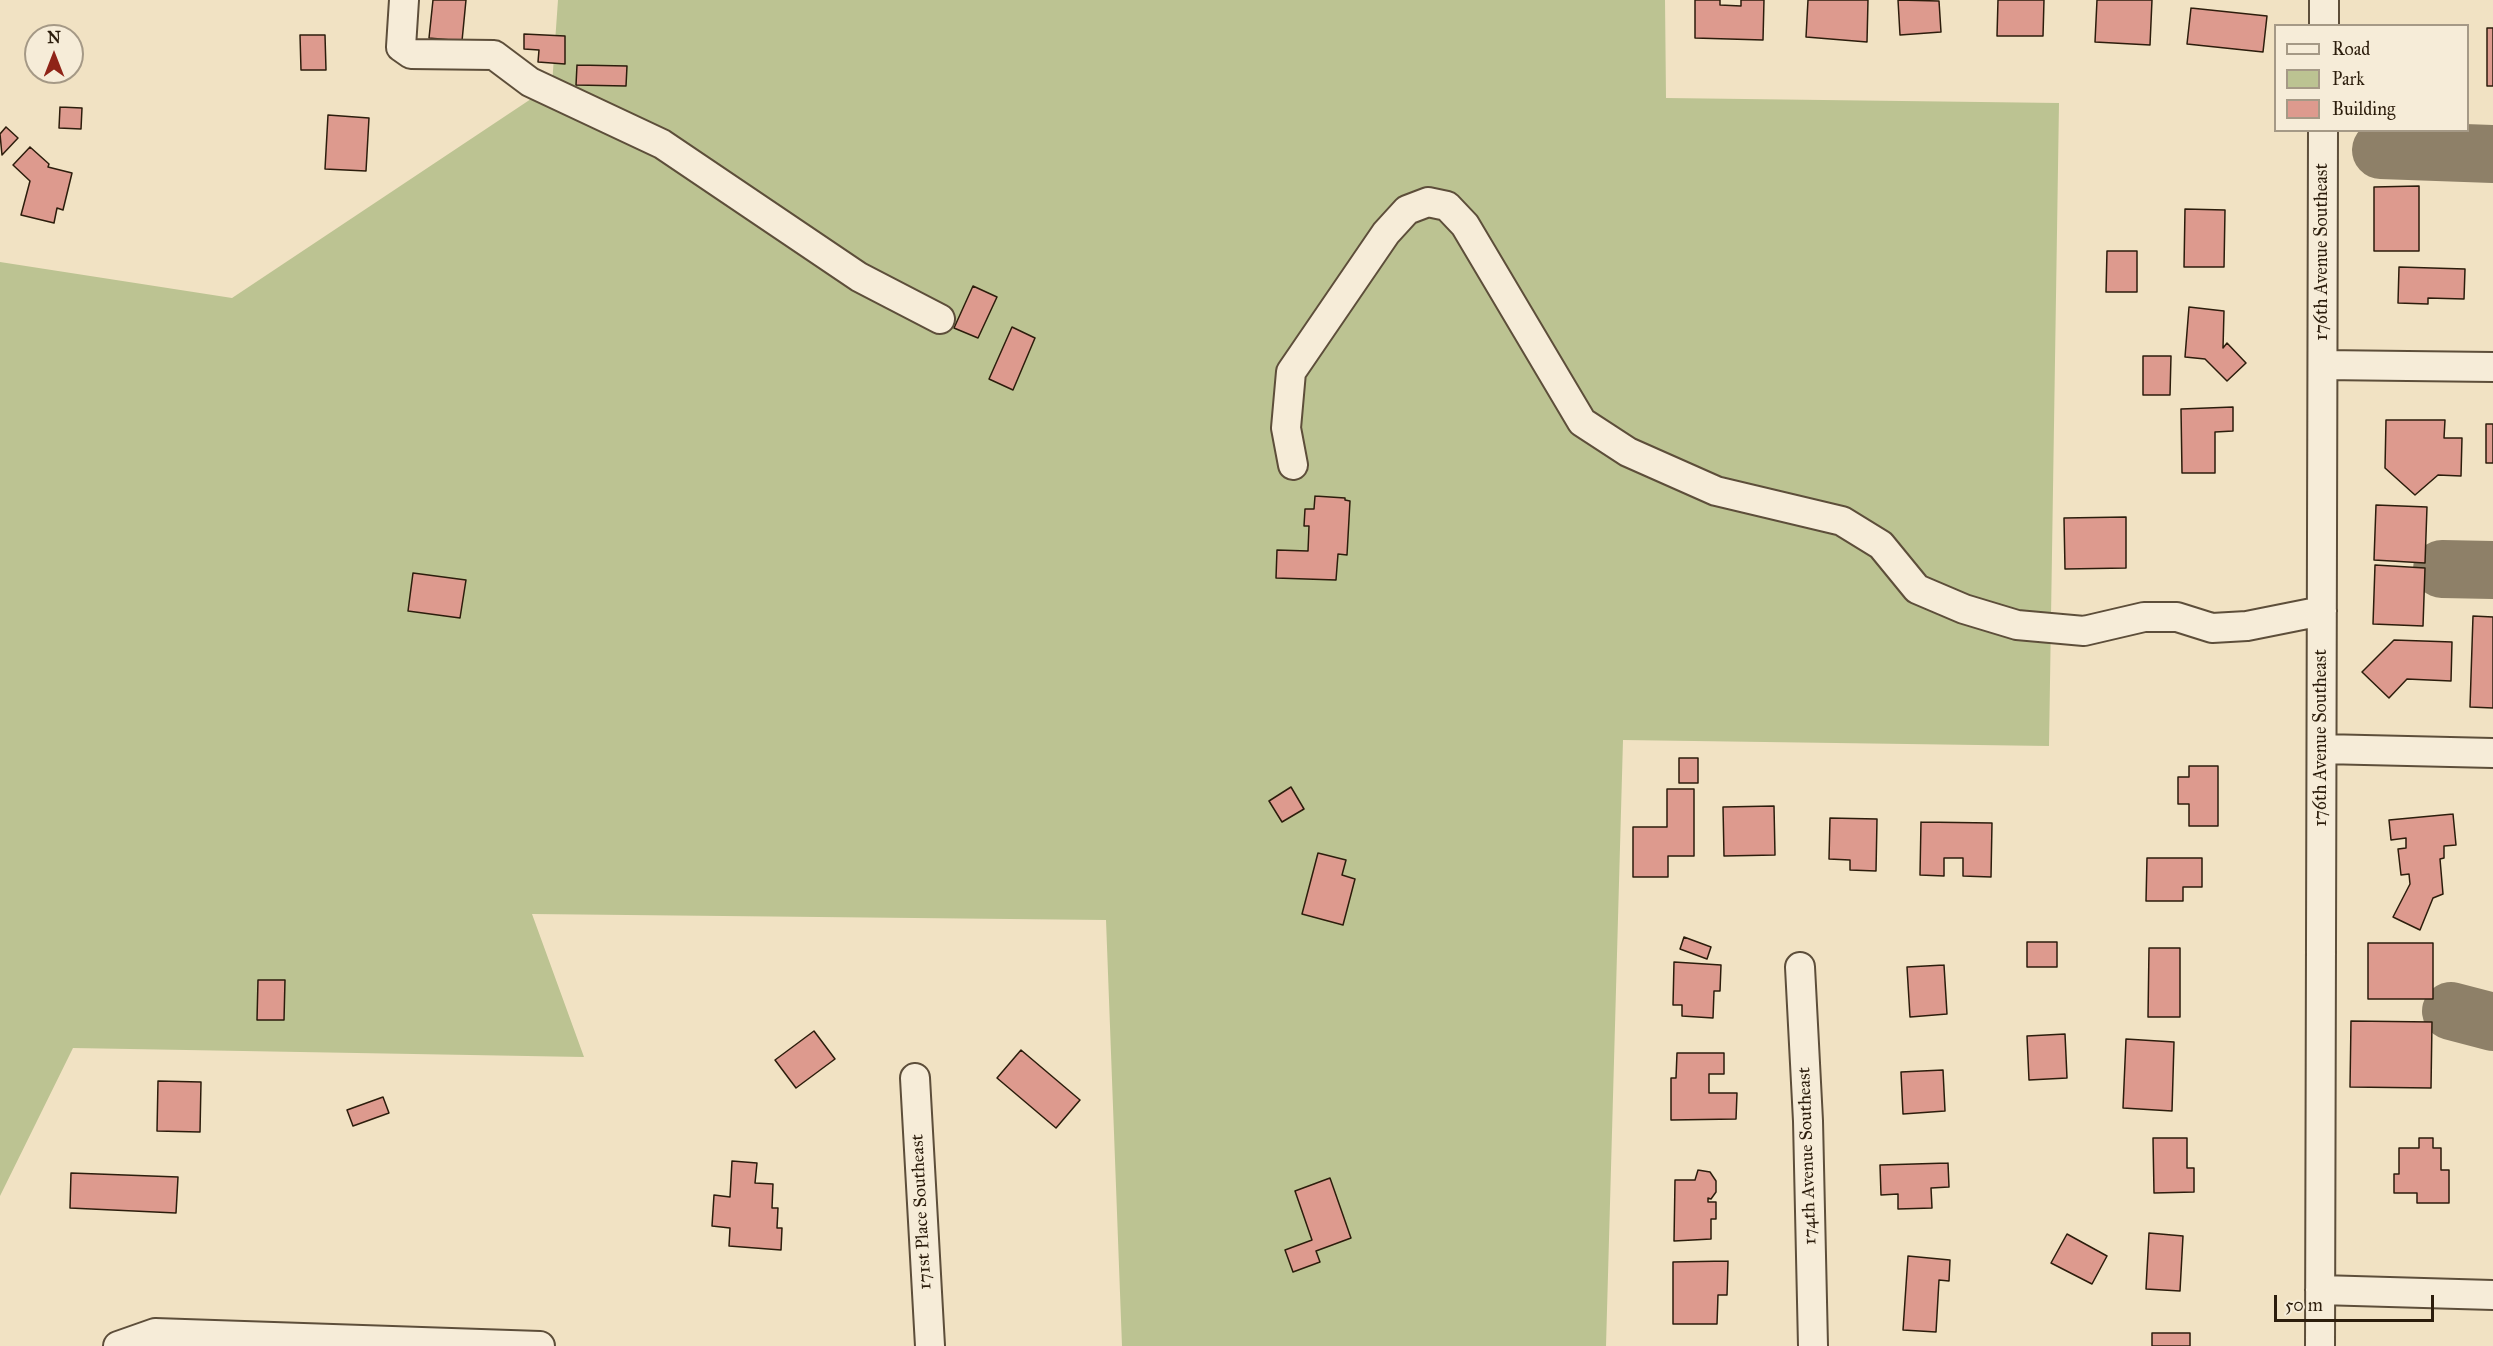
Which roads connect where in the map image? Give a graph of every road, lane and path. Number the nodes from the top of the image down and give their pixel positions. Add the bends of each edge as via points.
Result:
1 (404, 0) edge
2 (2324, 0) edge
3 (2324, 24) edge
4 (2323, 132) edge
5 (940, 319) dead end
6 (2323, 365) junction
7 (2493, 367) edge
8 (1293, 465) dead end
9 (2322, 611) junction
10 (2322, 749) junction
11 (2493, 753) edge
12 (1800, 967) dead end
13 (915, 1078) dead end
14 (2320, 1290) junction
15 (2493, 1295) edge
16 (118, 1346) edge
17 (540, 1346) edge
18 (930, 1346) edge
19 (1813, 1346) edge
20 (2320, 1346) edge

1 - 5 street via 401,47 411,54 494,55 531,82 662,144 859,277
2 - 3 street
4 - 6 street, 176th Avenue Southeast
6 - 7 street
6 - 9 street, 176th Avenue Southeast
8 - 9 street via 1286,428 1291,372 1386,233 1407,210 1428,202 1447,206 1465,225 1582,422 1628,452 1716,491 1842,521 1881,545 1917,589 2017,625 2084,631 2144,617 2177,617 2212,628 2247,626
9 - 10 street, 176th Avenue Southeast
10 - 11 street
10 - 14 street, 176th Avenue Southeast
12 - 19 street, 174th Avenue Southeast
13 - 18 street, 171st Place Southeast
14 - 15 street
14 - 20 street, 176th Avenue Southeast
16 - 17 street via 155,1333

